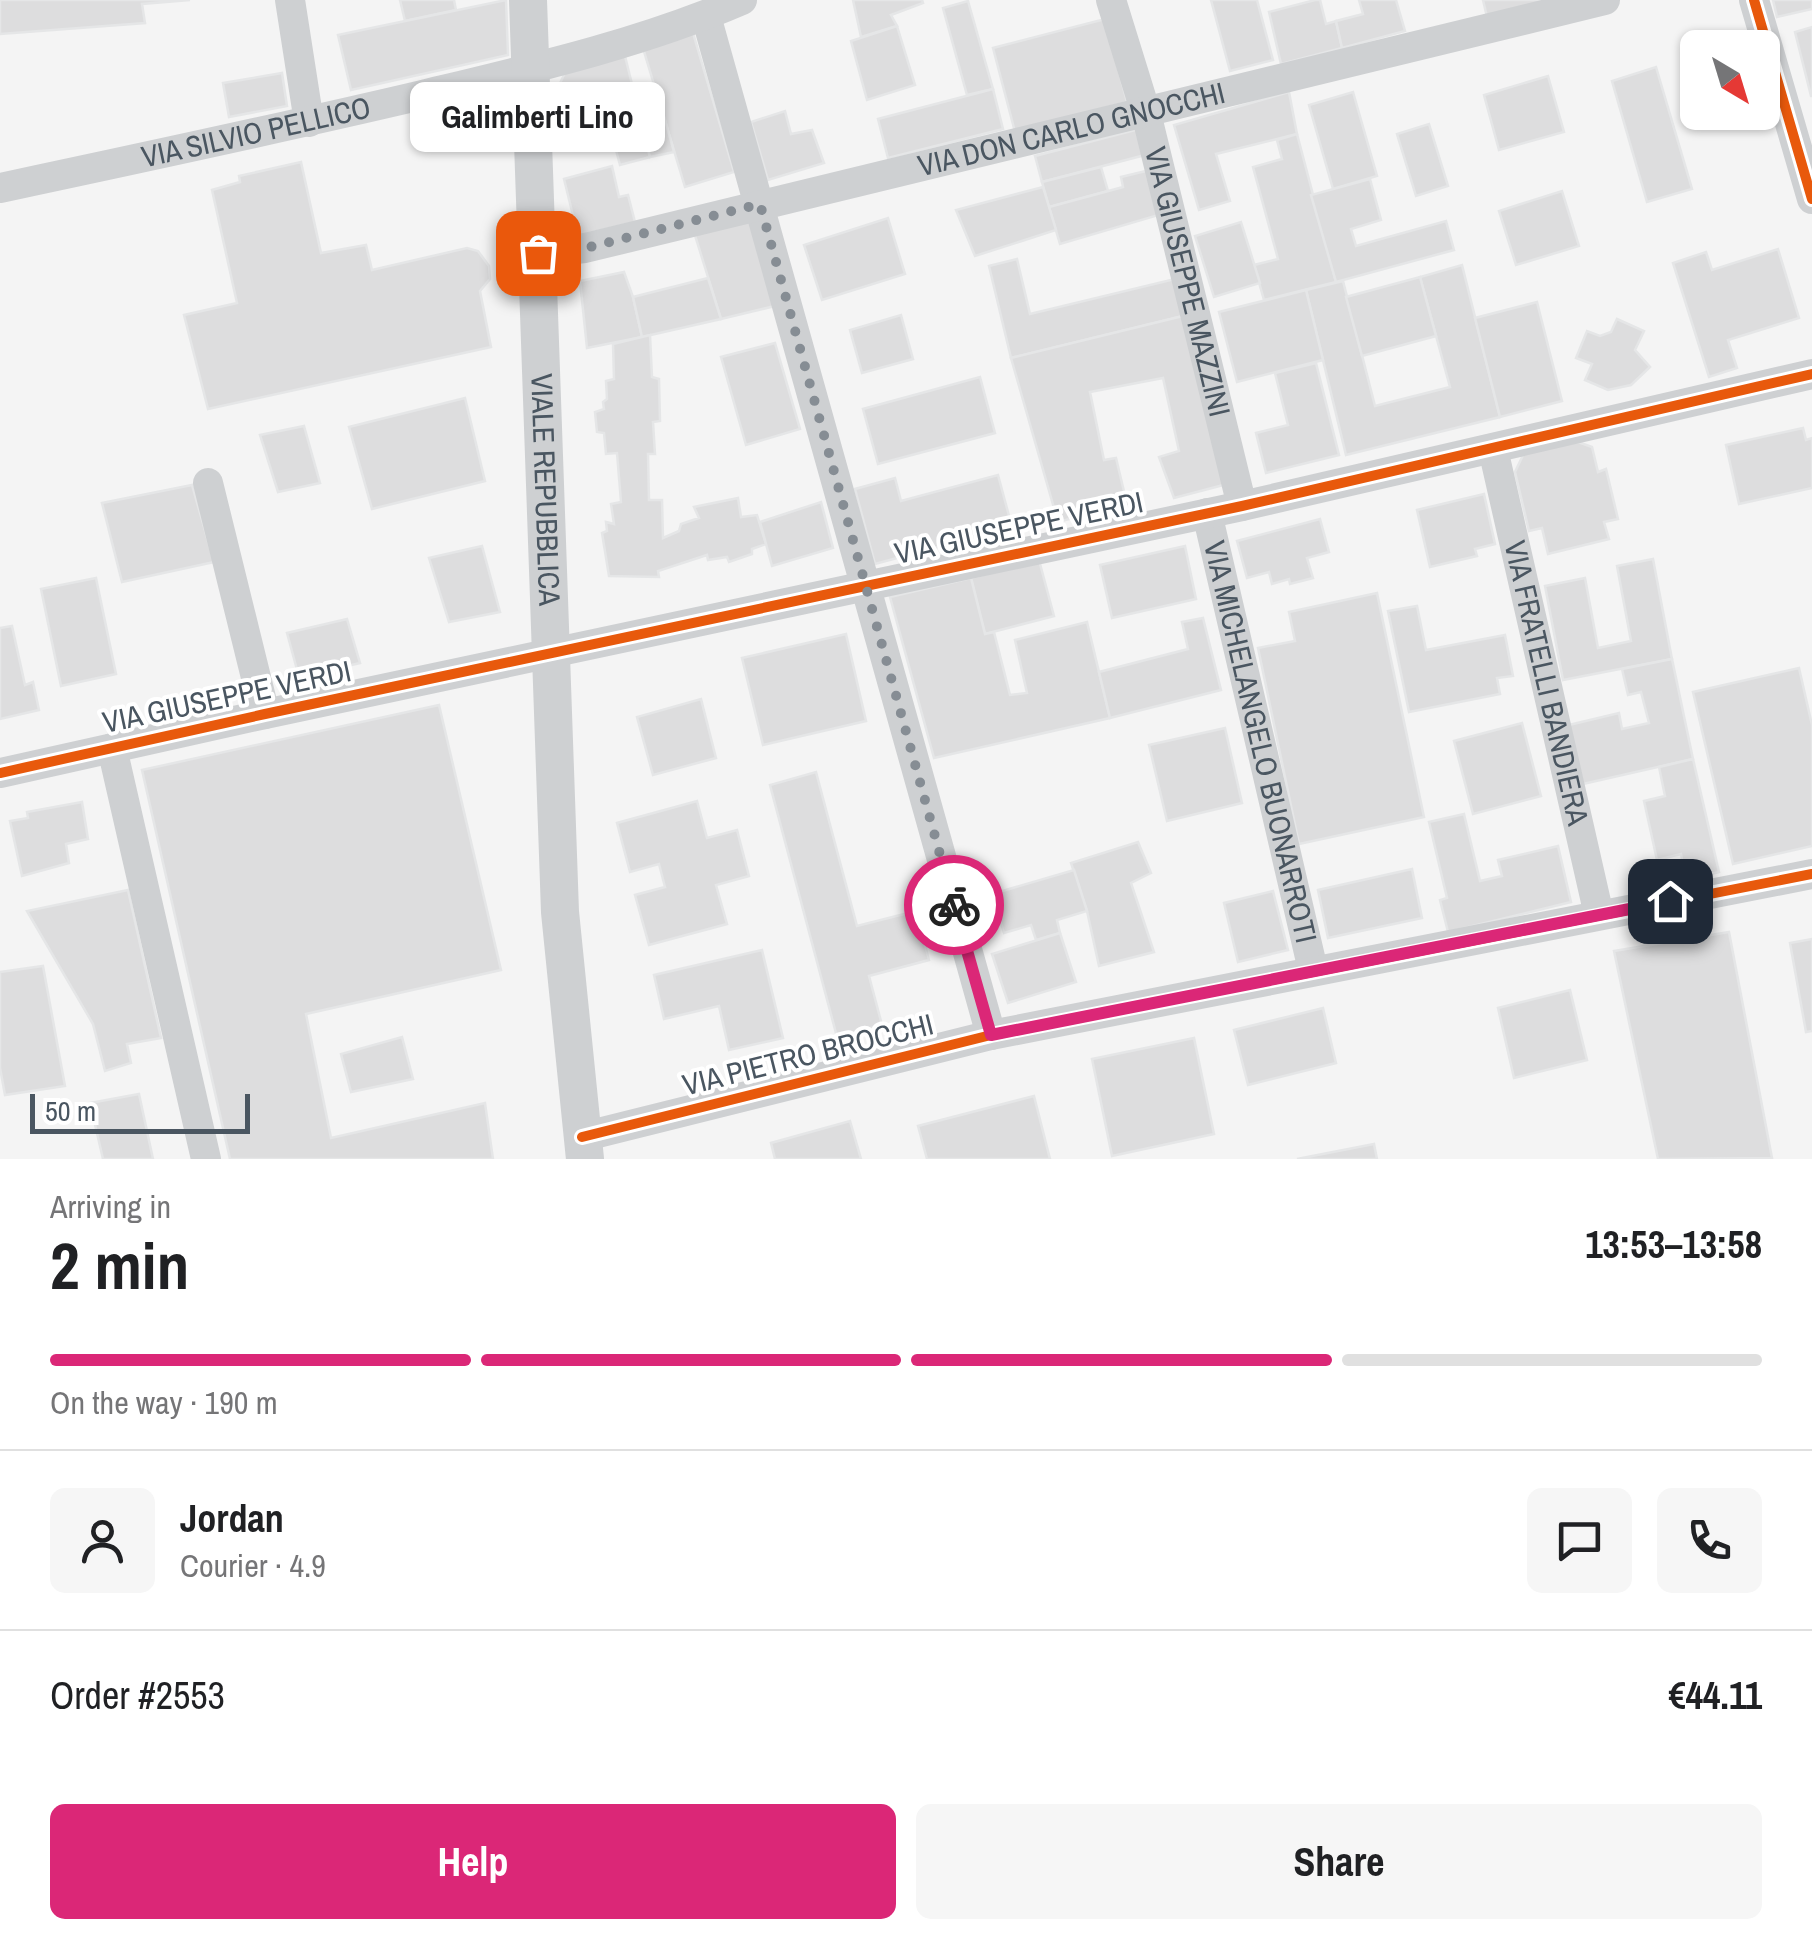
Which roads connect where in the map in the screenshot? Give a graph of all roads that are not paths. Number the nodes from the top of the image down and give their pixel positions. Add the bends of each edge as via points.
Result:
1 (290, 0) edge
2 (528, 0) edge
3 (742, 0) edge
4 (1112, 0) edge
5 (1605, 0) edge
6 (1754, 0) edge
7 (706, 16) junction
8 (530, 69) junction
9 (1146, 113) junction
10 (309, 122) junction
11 (0, 188) edge
12 (1812, 200) edge
13 (760, 204) junction
14 (538, 253) junction
15 (1812, 374) edge
16 (1493, 449) junction
17 (208, 483) dead end
18 (1242, 506) junction
19 (1207, 513) junction
20 (864, 587) junction
21 (550, 653) junction
22 (265, 714) junction
23 (112, 748) junction
24 (0, 773) edge
25 (1812, 874) edge
26 (1599, 915) junction
27 (1313, 970) junction
28 (991, 1035) junction
29 (584, 1148) edge
30 (206, 1159) edge

1 - 10 street
2 - 8 street, VIALE REPUBBLICA
3 - 7 street, VIA SILVIO PELLICO
4 - 9 street, VIA GIUSEPPE MAZZINI
5 - 9 street, VIA DON CARLO GNOCCHI
6 - 12 street
7 - 8 street, VIA SILVIO PELLICO
7 - 13 street
8 - 10 street, VIA SILVIO PELLICO
8 - 14 street, VIALE REPUBBLICA
9 - 13 street, VIA DON CARLO GNOCCHI
9 - 18 street, VIA GIUSEPPE MAZZINI
10 - 11 street, VIA SILVIO PELLICO
13 - 14 street, VIA DON CARLO GNOCCHI via 586,248
13 - 20 street
14 - 21 street, VIALE REPUBBLICA
15 - 16 street, VIA GIUSEPPE VERDI
16 - 18 street, VIA GIUSEPPE VERDI
16 - 26 street, VIA FRATELLI BANDIERA
17 - 22 street
18 - 19 street, VIA GIUSEPPE VERDI
19 - 20 street, VIA GIUSEPPE VERDI
19 - 27 street, VIA MICHELANGELO BUONARROTI
20 - 21 street, VIA GIUSEPPE VERDI
20 - 28 street
21 - 22 street, VIA GIUSEPPE VERDI
21 - 29 street, VIALE REPUBBLICA via 563,958
22 - 23 street, VIA GIUSEPPE VERDI
23 - 24 street, VIA GIUSEPPE VERDI
23 - 30 street
25 - 26 street, VIA PIETRO BROCCHI
26 - 27 street, VIA PIETRO BROCCHI
27 - 28 street, VIA PIETRO BROCCHI
28 - 29 street, VIA PIETRO BROCCHI

